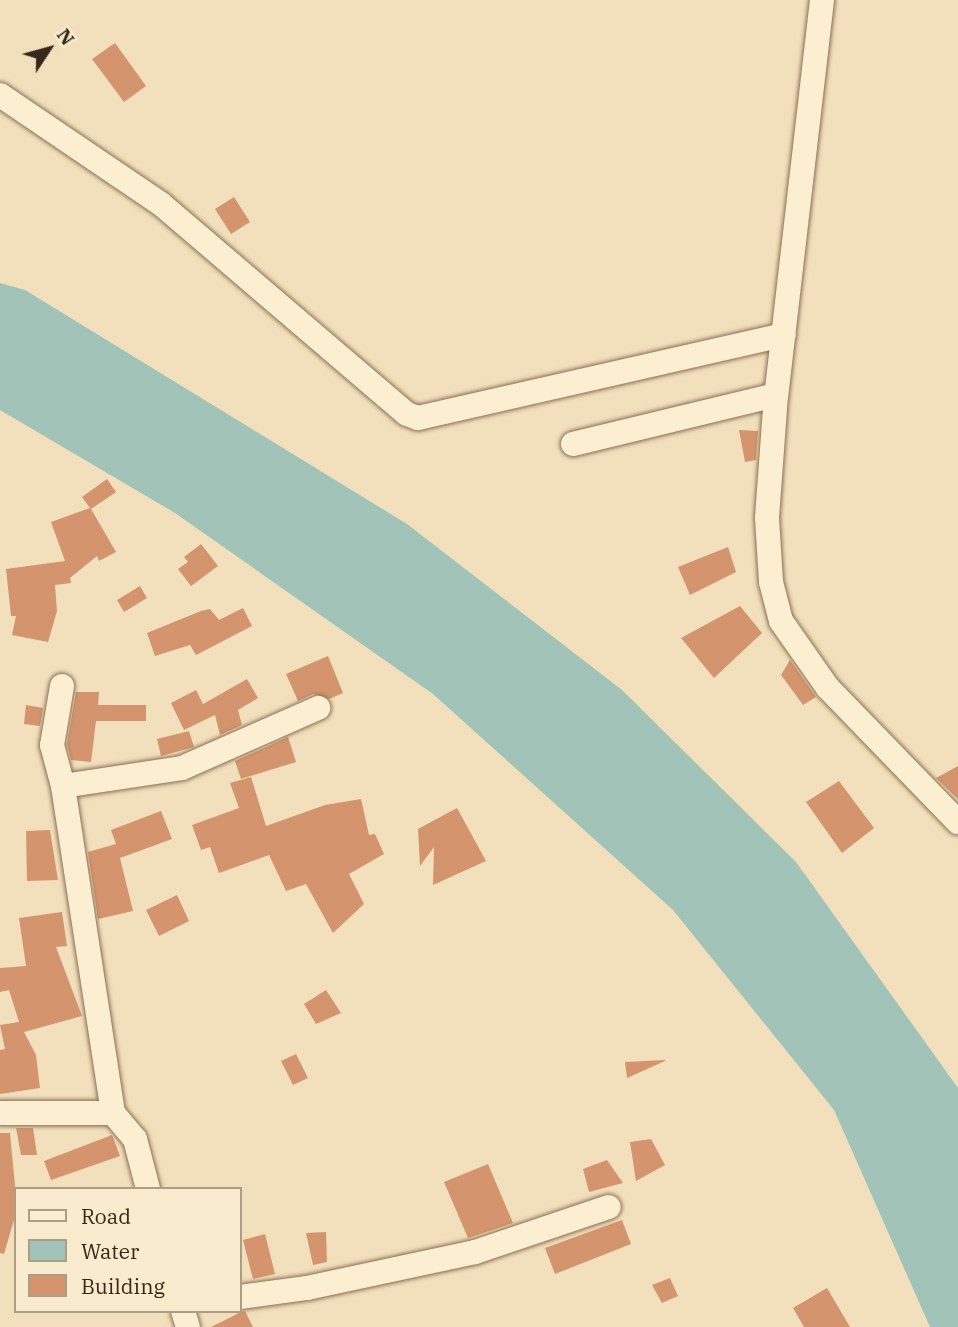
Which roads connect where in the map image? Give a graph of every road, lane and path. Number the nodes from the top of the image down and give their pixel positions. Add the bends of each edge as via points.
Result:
1 (822, 0) edge
2 (0, 95) edge
3 (784, 335) junction
4 (776, 395) junction
5 (573, 444) dead end
6 (62, 686) dead end
7 (318, 708) dead end
8 (62, 786) junction
9 (958, 822) edge
10 (113, 1113) junction
11 (0, 1114) edge
12 (147, 1187) edge
13 (609, 1207) dead end
14 (242, 1297) edge

1 - 3 street
2 - 3 street via 161,204 407,414 418,418
3 - 4 street
4 - 5 street
4 - 9 street via 766,518 771,582 781,621 828,688
6 - 8 street via 52,745
7 - 8 street via 182,768
8 - 10 street
10 - 11 street
10 - 12 street via 135,1139
13 - 14 street via 475,1252

